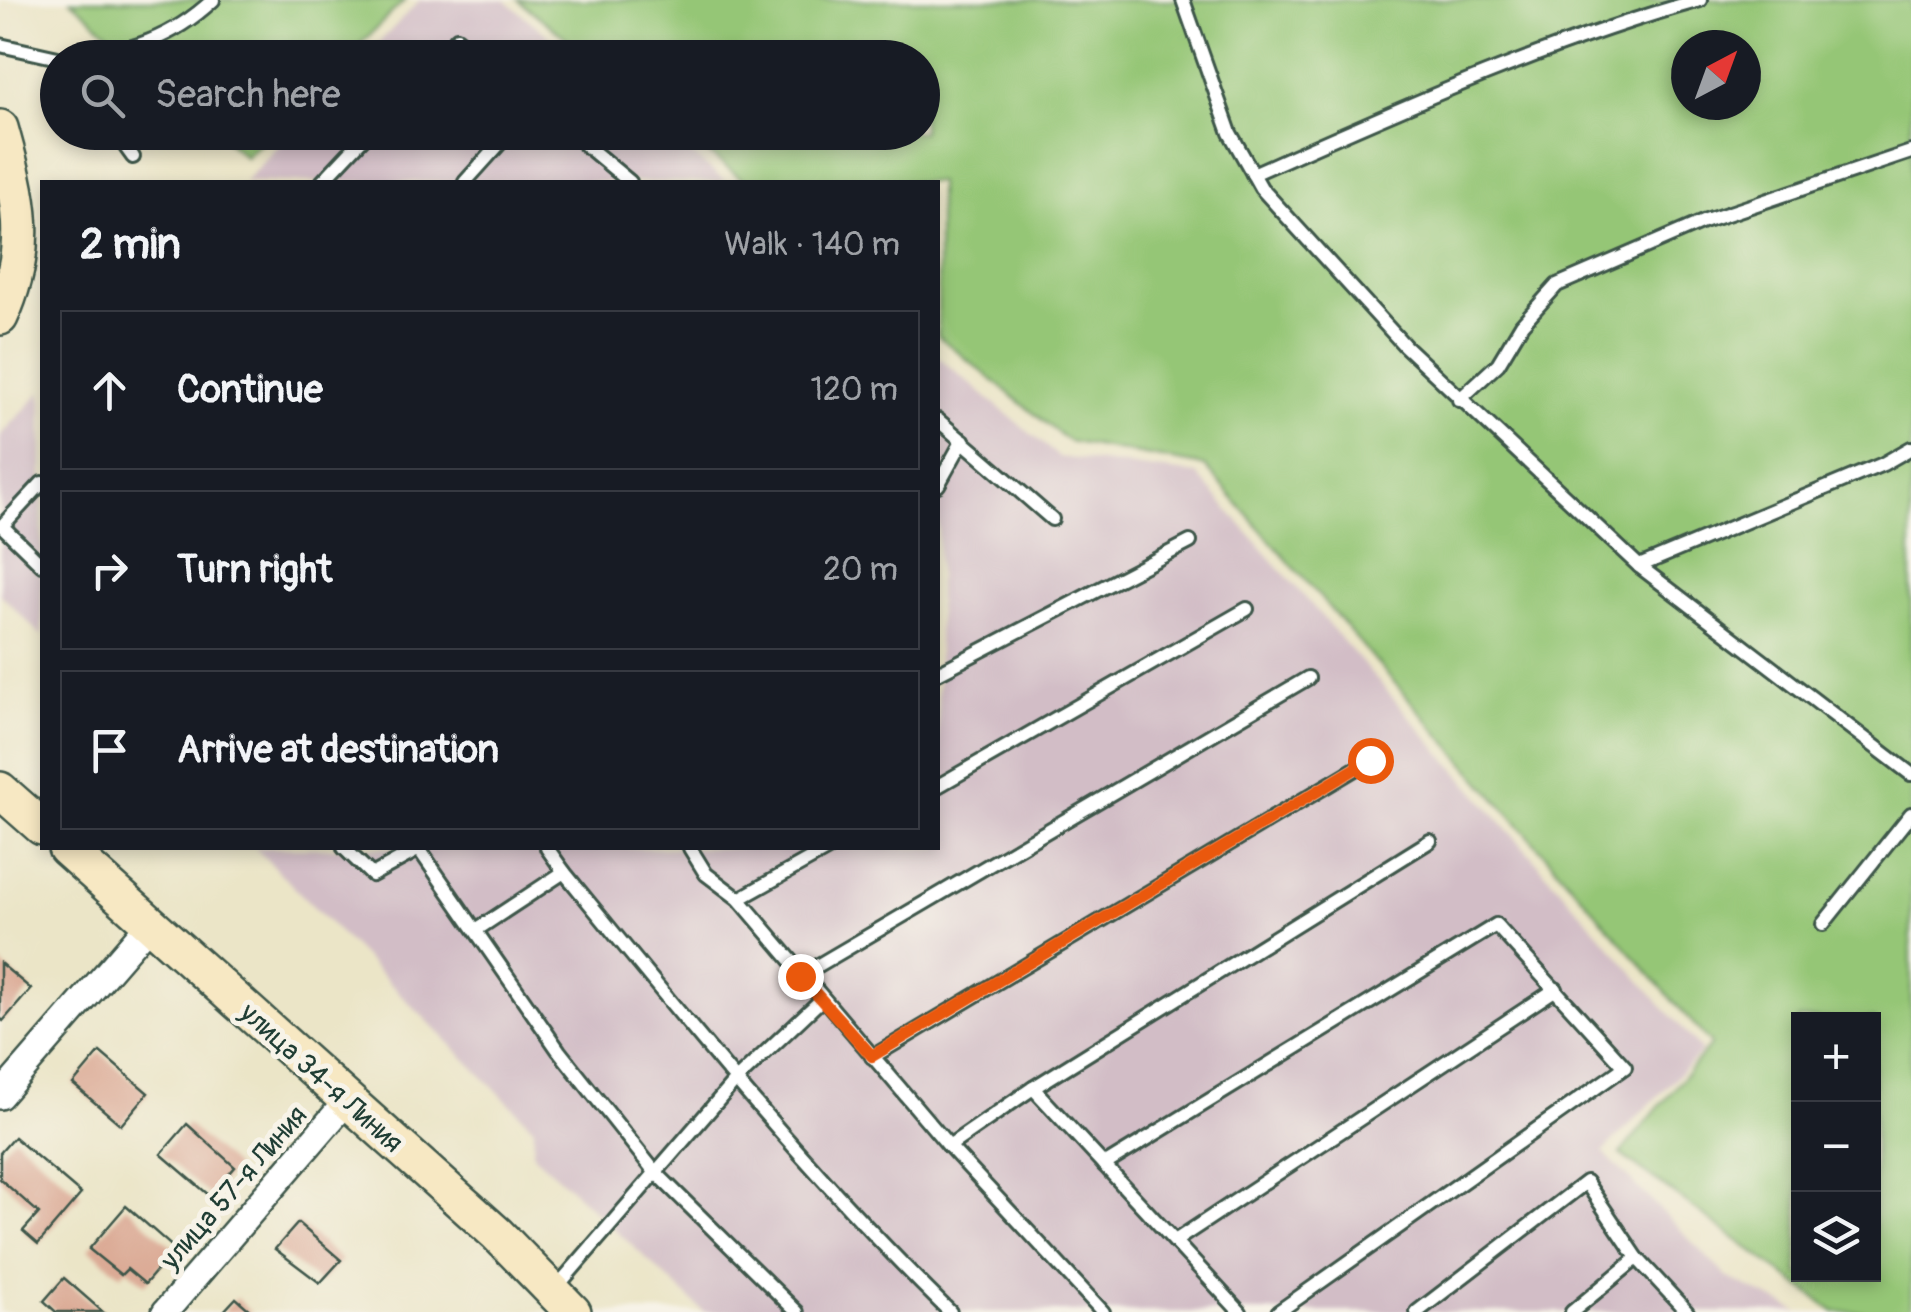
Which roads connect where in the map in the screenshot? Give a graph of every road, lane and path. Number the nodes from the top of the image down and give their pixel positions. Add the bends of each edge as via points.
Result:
1 (213, 0) edge
2 (1183, 0) edge
3 (1700, 0) edge
4 (159, 40) edge
5 (0, 45) edge
6 (40, 54) edge
7 (0, 128) edge
8 (128, 150) edge
9 (352, 150) edge
10 (493, 150) edge
11 (591, 150) edge
12 (1911, 152) edge
13 (133, 157) dead end
14 (1254, 174) junction
15 (324, 180) edge
16 (466, 180) edge
17 (625, 180) edge
18 (0, 317) edge
19 (1458, 400) junction
20 (940, 422) edge
21 (963, 440) junction
22 (1911, 448) edge
23 (940, 481) edge
24 (40, 485) edge
25 (1052, 518) dead end
26 (1190, 542) dead end
27 (40, 563) edge
28 (1639, 566) junction
29 (1247, 609) dead end
30 (940, 672) edge
31 (1308, 678) dead end
32 (1370, 760) dead end
33 (1911, 774) edge
34 (940, 785) edge
35 (0, 790) edge
36 (1911, 814) edge
37 (40, 825) edge
38 (1430, 842) dead end
39 (68, 850) edge
40 (346, 850) edge
41 (416, 850) edge
42 (421, 850) edge
43 (548, 850) edge
44 (691, 850) edge
45 (826, 850) edge
46 (564, 872) junction
47 (739, 899) junction
48 (151, 922) junction
49 (1823, 924) dead end
50 (476, 930) junction
51 (800, 976) junction
52 (1556, 989) junction
53 (821, 1000) junction
54 (872, 1056) junction
55 (734, 1082) junction
56 (1033, 1088) junction
57 (0, 1096) edge
58 (347, 1100) junction
59 (949, 1146) junction
60 (1104, 1165) junction
61 (656, 1172) junction
62 (1175, 1241) junction
63 (1637, 1258) junction
64 (563, 1301) edge
65 (165, 1312) edge
66 (797, 1312) edge
67 (950, 1312) edge
68 (1103, 1312) edge
69 (1240, 1312) edge
70 (1278, 1312) edge
71 (1418, 1312) edge
72 (1572, 1312) edge
73 (1687, 1312) edge

1 - 4 lane
2 - 14 lane via 1230,133
3 - 14 lane via 1591,32
5 - 6 lane
7 - 18 main road via 22,214 17,281
8 - 13 lane
9 - 15 lane
10 - 16 lane
11 - 17 lane
12 - 19 lane via 1704,222 1556,286 1498,364
14 - 19 lane
19 - 28 lane
20 - 21 lane
21 - 23 lane
21 - 25 lane
22 - 28 lane
24 - 27 lane via 2,526
26 - 30 lane
28 - 33 lane
29 - 34 lane
31 - 51 lane
32 - 54 lane
35 - 37 main road
36 - 49 lane
38 - 56 lane
39 - 48 main road, улица 34-я Линия
40 - 41 lane via 372,875
42 - 50 lane
43 - 46 lane
44 - 47 lane via 706,874
45 - 47 lane
46 - 50 lane
46 - 55 lane
47 - 51 lane
48 - 57 street
48 - 58 main road, улица 34-я Линия
50 - 61 lane via 559,1050
51 - 53 lane
52 - 60 lane via 1496,925
52 - 62 lane
52 - 70 lane via 1625,1067
53 - 54 lane
53 - 55 lane
54 - 59 lane
55 - 61 lane
55 - 67 lane via 850,1214
56 - 59 lane
56 - 60 lane
58 - 64 main road, улица 34-я Линия
58 - 65 street, улица 57-я Линия
59 - 68 lane
60 - 62 lane
61 - 64 lane
61 - 66 lane
62 - 69 lane
63 - 71 lane via 1586,1182
63 - 72 lane
63 - 73 lane

